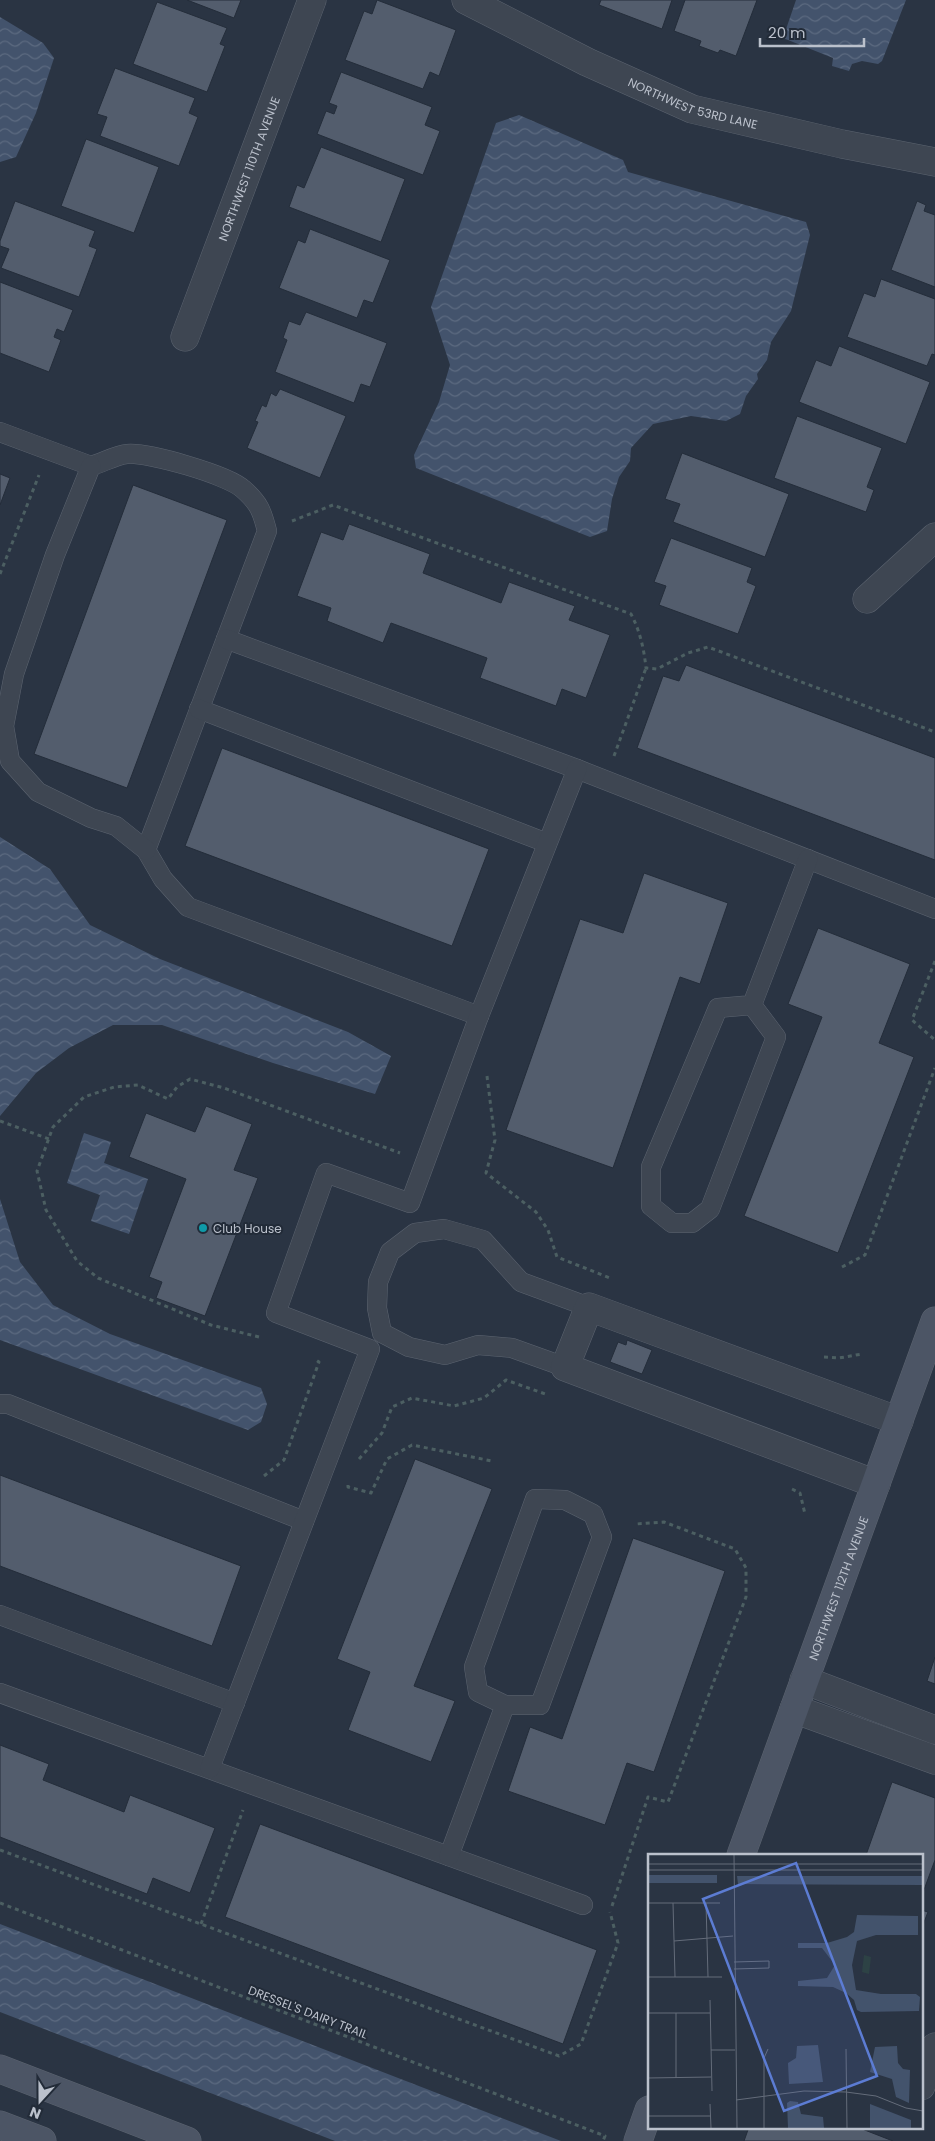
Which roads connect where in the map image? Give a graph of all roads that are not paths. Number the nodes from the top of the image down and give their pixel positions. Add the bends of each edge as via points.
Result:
1 (312, 0) edge
2 (466, 0) edge
3 (935, 162) edge
4 (184, 337) dead end
5 (0, 432) edge
6 (91, 466) junction
7 (935, 537) edge
8 (867, 599) dead end
9 (226, 639) junction
10 (199, 709) junction
11 (577, 769) junction
12 (547, 844) junction
13 (146, 850) junction
14 (808, 859) junction
15 (935, 909) edge
16 (752, 1005) junction
17 (479, 1016) junction
18 (410, 1203) junction
19 (415, 1233) junction
20 (589, 1307) junction
21 (935, 1321) edge
22 (382, 1333) junction
23 (370, 1349) junction
24 (565, 1366) junction
25 (0, 1404) edge
26 (898, 1421) junction
27 (876, 1484) junction
28 (304, 1521) junction
29 (0, 1615) edge
30 (804, 1680) junction
31 (0, 1692) edge
32 (235, 1703) junction
33 (505, 1705) junction
34 (794, 1709) junction
35 (930, 1728) edge
36 (926, 1757) edge
37 (210, 1768) junction
38 (741, 1854) edge
39 (449, 1856) junction
40 (583, 1904) dead end
41 (935, 2047) edge
42 (0, 2069) edge
43 (922, 2083) edge
44 (922, 2095) edge
45 (935, 2100) edge
46 (648, 2113) edge
47 (0, 2125) edge
48 (42, 2141) edge
49 (187, 2141) edge
50 (638, 2141) edge

1 - 4 street, NORTHWEST 110TH AVENUE
2 - 3 street, NORTHWEST 53RD LANE via 587,62 692,109
5 - 6 lane
6 - 9 lane via 126,454 165,459 242,488 261,508 267,531
6 - 13 lane via 55,555 14,674 4,726 10,761 38,792 91,818 116,826
7 - 8 street
9 - 10 lane
9 - 11 lane
10 - 12 lane
10 - 13 lane
11 - 12 lane
11 - 14 lane
12 - 17 lane
13 - 17 lane via 163,880 188,907
14 - 15 lane
14 - 16 lane
16 - 16 lane via 776,1037 710,1209 692,1223 672,1223 651,1206 651,1168 718,1008
17 - 18 lane
18 - 19 lane
18 - 23 lane via 326,1173 276,1313
19 - 20 lane via 444,1229 483,1240 521,1282
19 - 22 lane via 390,1252 378,1282 377,1308
20 - 24 street
20 - 26 street
21 - 26 street, NORTHWEST 112TH AVENUE
22 - 23 lane
22 - 24 lane via 409,1347 445,1355 478,1345 512,1348
23 - 28 lane
24 - 27 street
25 - 28 lane via 8,1404
26 - 27 street, NORTHWEST 112TH AVENUE
27 - 30 street, NORTHWEST 112TH AVENUE
28 - 32 lane
29 - 32 lane
30 - 34 street, NORTHWEST 112TH AVENUE
30 - 35 street
31 - 37 lane
32 - 37 lane
33 - 33 lane via 478,1692 474,1667 536,1499 565,1500 593,1514 602,1537 540,1705
33 - 39 lane
34 - 36 street
34 - 38 street, NORTHWEST 112TH AVENUE
35 - 36 street
37 - 39 lane
39 - 40 lane
41 - 43 street
42 - 49 street
44 - 45 street
46 - 50 street
47 - 48 street

